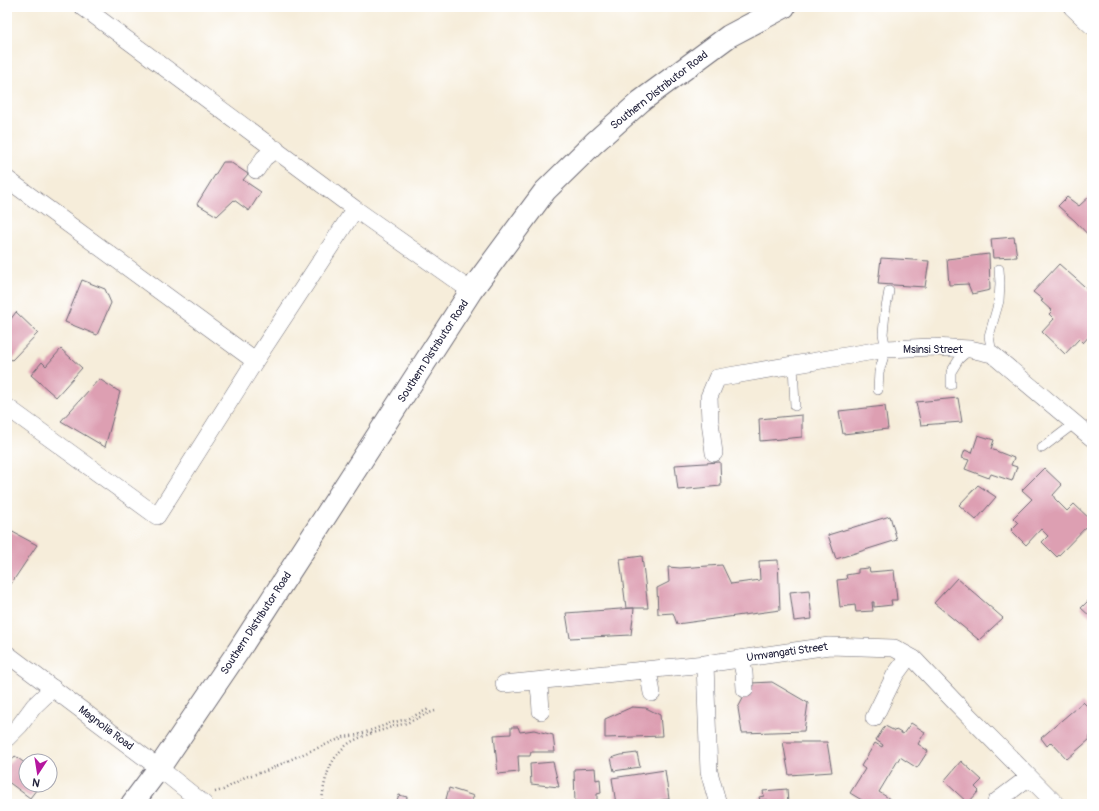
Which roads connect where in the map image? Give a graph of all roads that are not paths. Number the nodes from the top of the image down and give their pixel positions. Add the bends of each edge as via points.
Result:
1 (83, 7) edge
2 (784, 7) edge
3 (1072, 7) edge
4 (1092, 26) edge
5 (276, 150) junction
6 (256, 170) dead end
7 (7, 179) edge
8 (356, 209) junction
9 (999, 269) dead end
10 (471, 291) junction
11 (889, 291) dead end
12 (886, 349) junction
13 (970, 349) junction
14 (992, 354) junction
15 (255, 361) junction
16 (793, 365) junction
17 (951, 385) dead end
18 (878, 390) dead end
19 (795, 406) dead end
20 (7, 407) edge
21 (1075, 423) junction
22 (1092, 438) edge
23 (1042, 448) dead end
24 (714, 453) dead end
25 (7, 654) edge
26 (909, 656) junction
27 (741, 658) junction
28 (705, 664) junction
29 (648, 670) junction
30 (538, 681) junction
31 (504, 684) dead end
32 (53, 688) junction
33 (745, 689) dead end
34 (652, 693) dead end
35 (541, 711) dead end
36 (874, 718) dead end
37 (7, 738) edge
38 (159, 768) junction
39 (1029, 777) junction
40 (200, 800) edge
41 (996, 802) dead end
42 (132, 804) edge
43 (718, 804) edge
44 (1056, 804) edge

1 - 5 street
2 - 10 street, Southern Distributor Road via 730,36 641,102 594,143 545,191
3 - 4 street
5 - 6 street via 264,158
5 - 8 street
7 - 15 street
8 - 10 street
8 - 15 street
9 - 14 lane via 999,301 989,336
10 - 38 street, Southern Distributor Road via 239,650
11 - 12 lane via 883,334
12 - 13 street, Msinsi Street
12 - 16 street, Msinsi Street
12 - 18 lane via 879,372
13 - 14 street, Msinsi Street
13 - 17 lane via 959,359 952,372
14 - 21 street, Msinsi Street
15 - 20 street via 158,516
16 - 19 lane
16 - 24 street, Msinsi Street via 717,378 709,397
21 - 22 street, Msinsi Street
21 - 23 lane
25 - 32 street, Magnolia Road
26 - 27 street, Umvangati Street via 894,648 829,646
26 - 36 street via 895,674
26 - 39 street, Umvangati Street
27 - 28 street, Umvangati Street
27 - 33 street
28 - 29 street, Umvangati Street
28 - 43 street via 709,772
29 - 30 street, Umvangati Street
29 - 34 street
30 - 31 street, Umvangati Street
30 - 35 street
32 - 37 street
32 - 38 street, Magnolia Road
38 - 40 street, Magnolia Road
38 - 42 street, Southern Distributor Road
39 - 41 street
39 - 44 street, Umvangati Street

